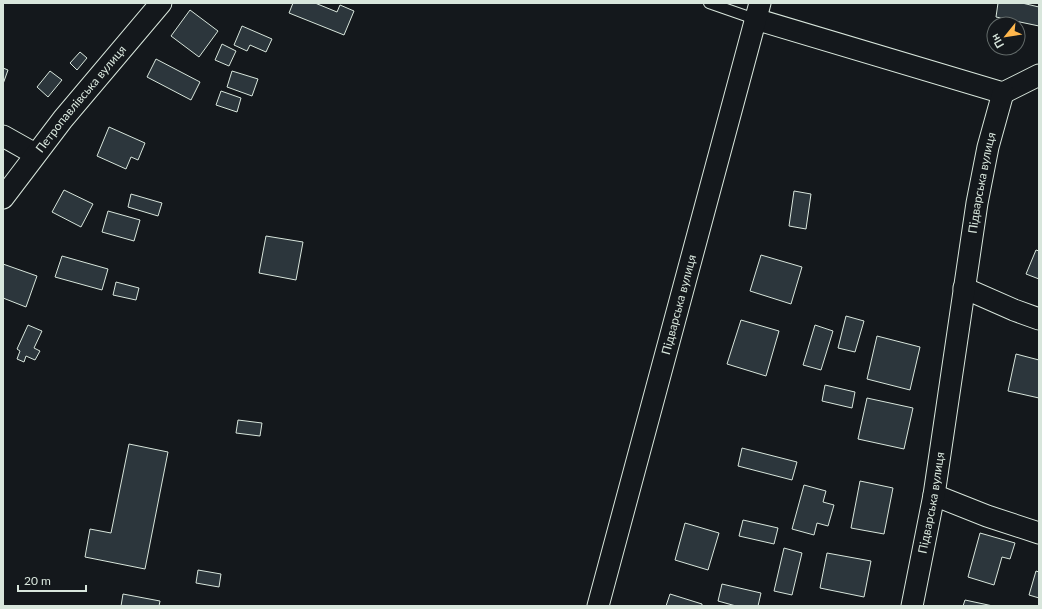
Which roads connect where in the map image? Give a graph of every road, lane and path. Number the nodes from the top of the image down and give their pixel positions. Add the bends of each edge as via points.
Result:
1 (161, 3) edge
2 (709, 3) edge
3 (757, 11) edge
4 (1039, 75) edge
5 (1003, 93) junction
6 (3, 136) edge
7 (35, 154) junction
8 (3, 198) edge
9 (964, 288) junction
10 (1039, 319) edge
11 (934, 495) junction
12 (1039, 533) edge
13 (598, 606) edge
14 (912, 606) edge

1 - 7 street, Петропавлівська вулиця
2 - 3 lane
3 - 5 street
3 - 13 street, Підварська вулиця
4 - 5 street
5 - 9 street, Підварська вулиця via 988,146
6 - 7 street
7 - 8 street, Петропавлівська вулиця
9 - 10 street
9 - 11 street, Підварська вулиця
11 - 12 street
11 - 14 street, Підварська вулиця

